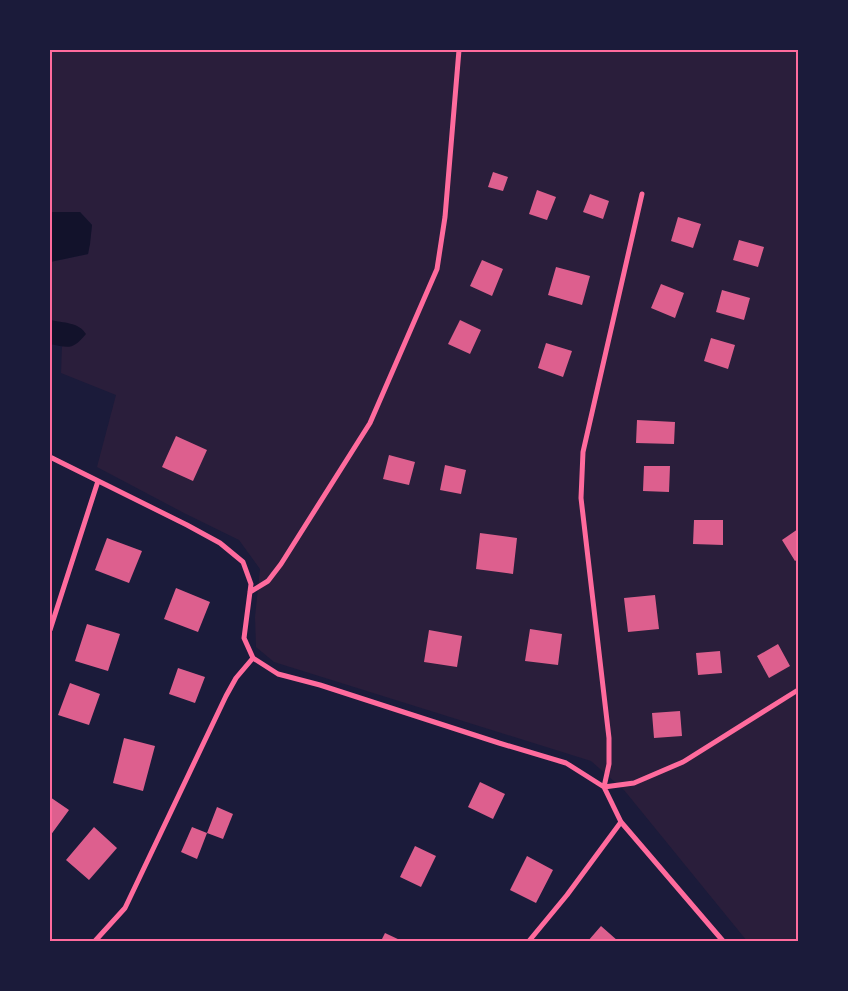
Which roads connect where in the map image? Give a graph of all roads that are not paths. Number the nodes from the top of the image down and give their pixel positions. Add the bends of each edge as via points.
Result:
1 (459, 50) edge
2 (642, 194) dead end
3 (50, 457) edge
4 (98, 481) junction
5 (250, 592) junction
6 (50, 630) edge
7 (253, 658) junction
8 (798, 690) edge
9 (604, 787) junction
10 (621, 822) junction
11 (95, 941) edge
12 (529, 941) edge
13 (723, 941) edge

1 - 5 street via 445,217 437,269 370,423 281,564 268,581
2 - 9 street via 583,452 581,498 609,738
3 - 4 street
4 - 5 street via 220,543 243,562 251,584
4 - 6 street
5 - 7 street via 244,638
7 - 9 street via 278,674 566,763
7 - 11 street via 226,696 124,908
8 - 9 street via 683,762 634,784
9 - 10 street
10 - 12 street via 568,895
10 - 13 street

